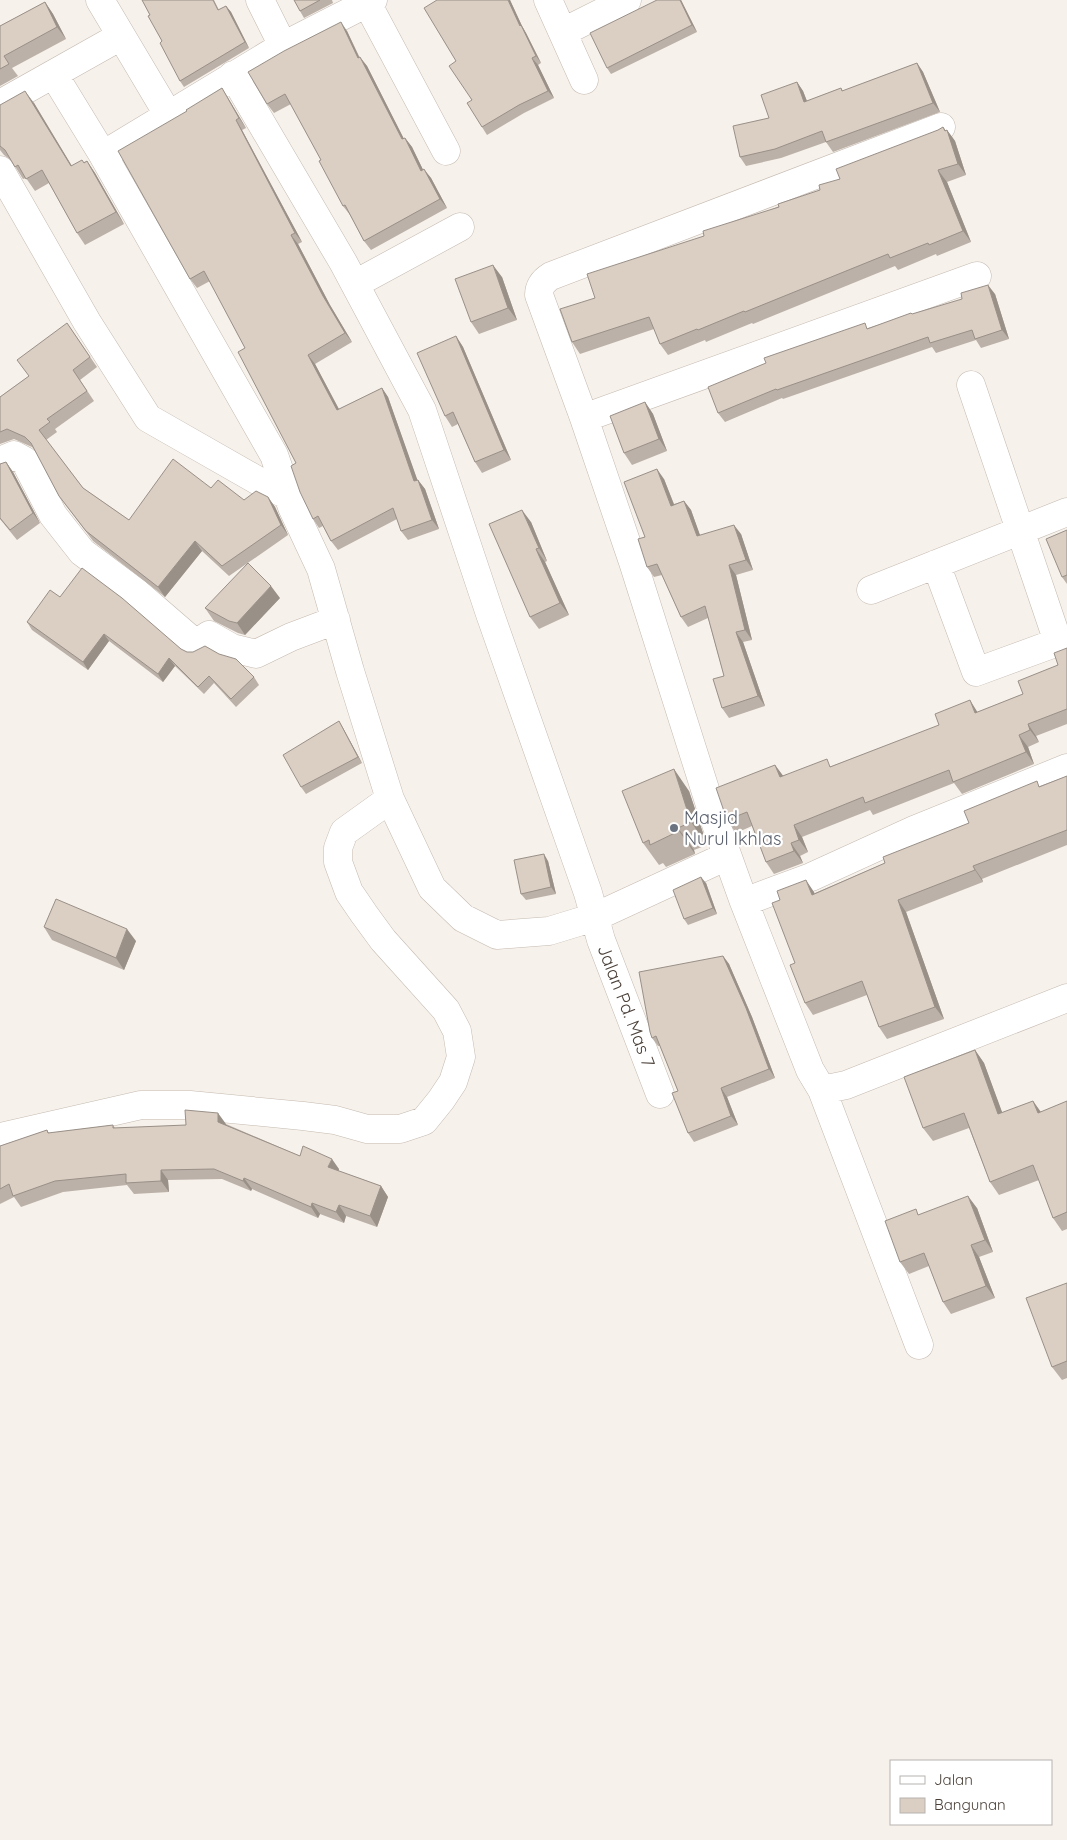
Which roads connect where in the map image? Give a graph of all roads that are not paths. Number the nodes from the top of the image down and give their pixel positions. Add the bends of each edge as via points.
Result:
1 (100, 0) edge
2 (260, 0) edge
3 (548, 0) edge
4 (370, 1) edge
5 (622, 1) edge
6 (563, 32) junction
7 (121, 36) junction
8 (283, 46) junction
9 (54, 75) junction
10 (233, 75) junction
11 (584, 80) dead end
12 (0, 104) edge
13 (169, 116) junction
14 (941, 127) edge
15 (446, 151) dead end
16 (103, 154) junction
17 (0, 170) edge
18 (460, 227) dead end
19 (977, 276) dead end
20 (355, 284) junction
21 (970, 385) dead end
22 (584, 418) junction
23 (0, 462) edge
24 (288, 495) junction
25 (1067, 512) edge
26 (1020, 531) junction
27 (936, 564) junction
28 (871, 590) dead end
29 (336, 620) junction
30 (1067, 768) edge
31 (390, 798) junction
32 (727, 856) junction
33 (744, 902) junction
34 (594, 917) junction
35 (1067, 998) edge
36 (822, 1090) junction
37 (660, 1094) dead end
38 (0, 1137) edge
39 (919, 1345) dead end

1 - 7 street
2 - 8 street
3 - 6 street
4 - 8 street
4 - 15 street
5 - 6 street
6 - 11 street
7 - 9 street
7 - 13 street
8 - 10 street
9 - 12 street
9 - 16 street
10 - 13 street
10 - 20 street, Jalan Pd. Mas 7
13 - 16 street
14 - 22 street via 546,279 539,289 540,295
16 - 24 street via 274,455
17 - 24 street via 87,322 148,418
18 - 20 street
19 - 22 street
20 - 34 street, Jalan Pd. Mas 7 via 422,410
21 - 26 street
22 - 32 street
23 - 29 street via 14,455 25,461 53,515 82,552 137,593 196,644 209,635 232,648 256,654
24 - 29 street via 321,570
25 - 26 street
26 - 27 street
26 - 27 street via 1058,642 976,672
27 - 28 street
29 - 31 street
30 - 33 street via 914,830 812,877
31 - 34 street via 432,888 464,918 497,935 548,932
31 - 38 street via 344,832 338,848 338,862 349,892 364,914 446,1010 458,1031 461,1057 453,1082 424,1121 400,1129 367,1129 303,1116 190,1105 141,1105
32 - 33 street
32 - 34 street
33 - 36 street via 810,1070
34 - 37 street, Jalan Pd. Mas 7
35 - 36 street via 846,1085
36 - 39 street

